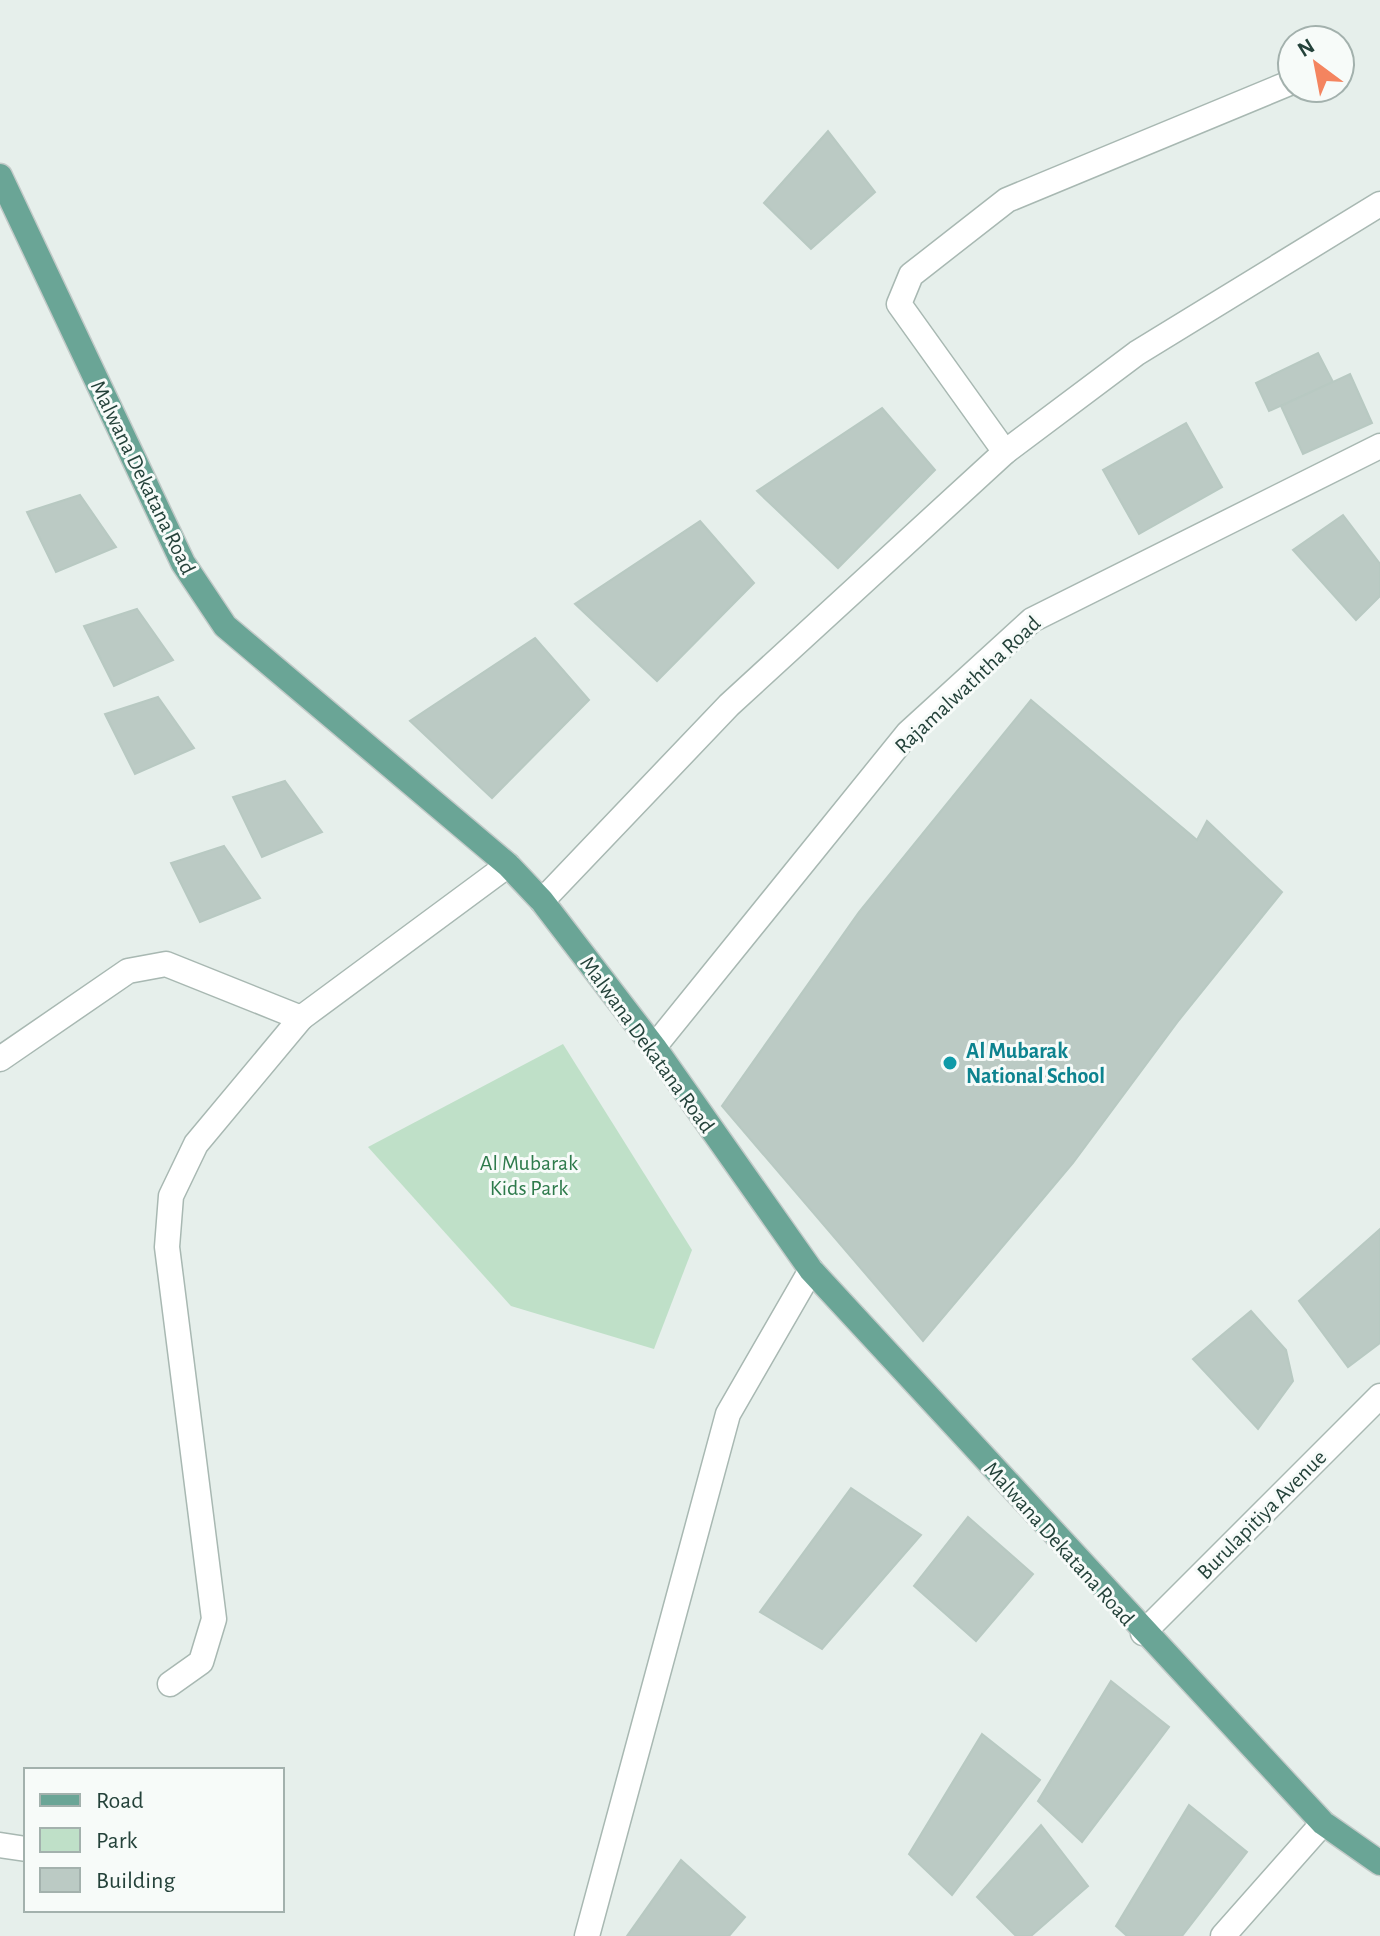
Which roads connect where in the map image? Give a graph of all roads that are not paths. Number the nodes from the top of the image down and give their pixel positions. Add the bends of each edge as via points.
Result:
1 (1276, 89) edge
2 (0, 176) edge
3 (1380, 204) edge
4 (1380, 446) edge
5 (1005, 452) junction
6 (508, 865) junction
7 (542, 901) junction
8 (301, 1018) junction
9 (654, 1047) junction
10 (0, 1059) edge
11 (811, 1270) junction
12 (1380, 1396) edge
13 (1143, 1633) junction
14 (170, 1684) dead end
15 (1323, 1823) junction
16 (0, 1845) edge
17 (24, 1849) edge
18 (1380, 1863) edge
19 (587, 1936) edge
20 (1223, 1936) edge

1 - 5 street via 1007,200 911,275 899,304
2 - 6 main road, Malwana Dekatana Road via 183,563 225,626
3 - 5 street via 1137,353
4 - 9 street, Rajamalwaththa Road via 1032,620 908,733
5 - 7 street via 729,705
6 - 7 main road, Malwana Dekatana Road
6 - 8 street
7 - 9 main road, Malwana Dekatana Road
8 - 10 street via 166,964 128,971
8 - 14 street via 196,1144 171,1196 167,1247 214,1619 201,1662
9 - 11 main road, Malwana Dekatana Road
11 - 13 main road, Malwana Dekatana Road
11 - 19 street via 728,1414
12 - 13 street, Burulapitiya Avenue
13 - 15 main road, Malwana Dekatana Road
15 - 18 main road, Malwana Dekatana Road
15 - 20 street
16 - 17 street

